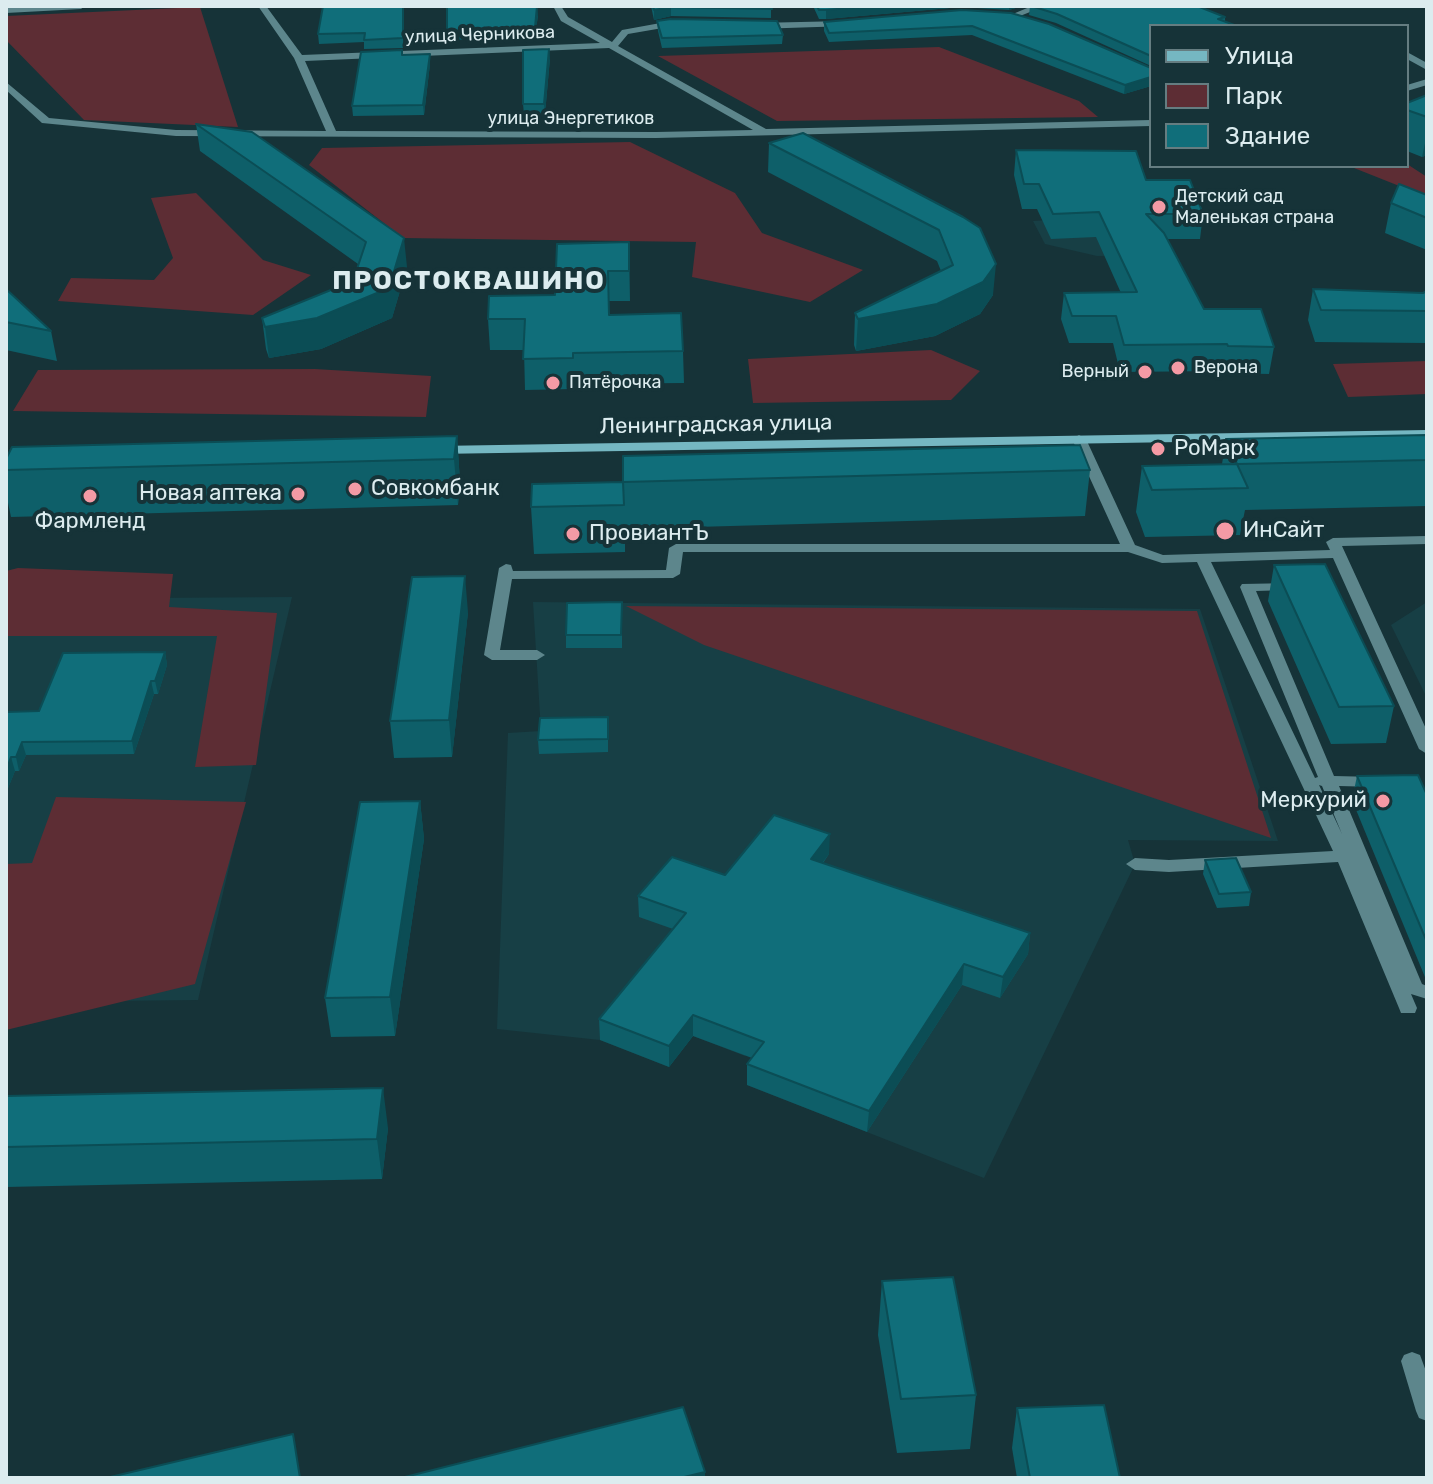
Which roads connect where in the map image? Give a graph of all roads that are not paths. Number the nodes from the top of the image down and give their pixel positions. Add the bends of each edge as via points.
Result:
1 (81, 6) edge
2 (262, 6) edge
3 (557, 6) edge
4 (1041, 6) edge
5 (6, 10) edge
6 (999, 15) edge
7 (1012, 16) junction
8 (1025, 20) edge
9 (685, 23) edge
10 (858, 23) edge
11 (741, 25) edge
12 (614, 45) junction
13 (1409, 56) edge
14 (299, 58) junction
15 (1427, 67) edge
16 (6, 85) edge
17 (1149, 123) edge
18 (762, 131) junction
19 (333, 135) junction
20 (1427, 434) edge
21 (1079, 439) junction
22 (415, 450) edge
23 (1427, 540) edge
24 (1129, 548) junction
25 (1338, 554) junction
26 (1203, 559) junction
27 (1301, 586) edge
28 (537, 655) dead end
29 (1427, 749) edge
30 (1309, 781) junction
31 (1328, 782) junction
32 (1399, 782) edge
33 (1344, 856) junction
34 (1135, 864) dead end
35 (1427, 993) edge
36 (1408, 1008) dead end
37 (1412, 1361) dead end
38 (1427, 1411) edge

1 - 5 street
2 - 14 street
3 - 12 street, улица Черникова via 564,19
4 - 7 street
6 - 7 street
7 - 8 street
9 - 12 street, улица Черникова via 625,32
10 - 11 street
12 - 14 street, улица Черникова
12 - 18 street, улица Черникова
13 - 15 street
14 - 19 street
16 - 19 street, улица Энергетиков via 46,121 176,133
17 - 18 street, улица Энергетиков
18 - 19 street, улица Энергетиков
20 - 21 main road, Ленинградская улица
21 - 22 main road, Ленинградская улица
21 - 24 street
23 - 25 street via 1333,542
24 - 26 street via 1162,559
24 - 28 street via 676,548 673,574 506,572 492,655
25 - 26 street
25 - 29 street
26 - 30 street
27 - 31 street via 1247,587
30 - 31 street
30 - 33 street
31 - 32 street
31 - 35 street via 1415,988
33 - 34 street
33 - 36 street
37 - 38 street

